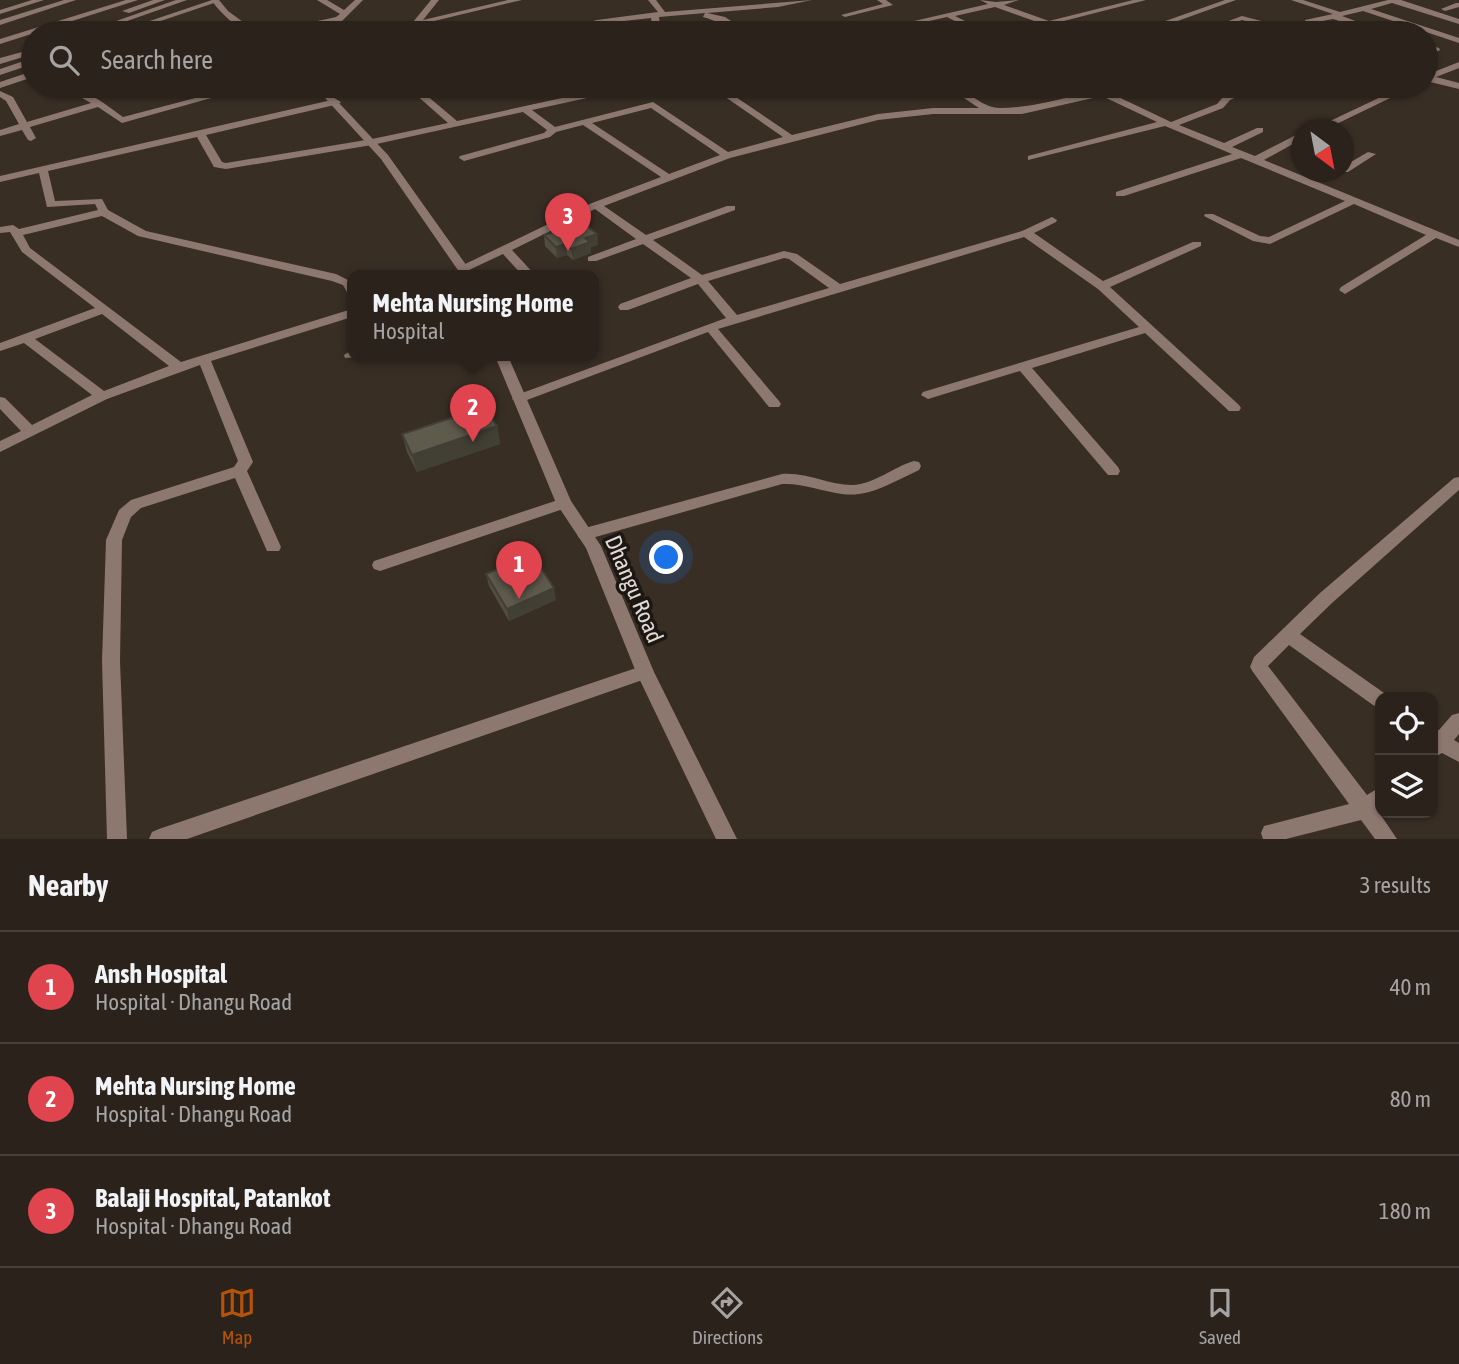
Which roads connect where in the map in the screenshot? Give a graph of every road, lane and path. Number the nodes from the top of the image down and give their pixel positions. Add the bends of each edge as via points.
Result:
1 (40, 0) edge
2 (72, 0) edge
3 (134, 0) edge
4 (161, 0) edge
5 (183, 0) edge
6 (215, 0) edge
7 (321, 0) edge
8 (359, 0) edge
9 (435, 0) edge
10 (517, 0) edge
11 (652, 0) edge
12 (807, 0) edge
13 (881, 0) edge
14 (984, 0) edge
15 (1015, 0) edge
16 (1142, 0) edge
17 (1232, 0) edge
18 (1295, 0) edge
19 (1395, 1) edge
20 (996, 5) junction
21 (1459, 5) edge
22 (1365, 9) junction
23 (1445, 9) dead end
24 (0, 12) edge
25 (659, 15) junction
26 (845, 15) dead end
27 (948, 15) junction
28 (1336, 15) junction
29 (342, 16) junction
30 (1186, 16) junction
31 (1196, 20) dead end
32 (67, 21) edge
33 (95, 21) edge
34 (121, 21) edge
35 (153, 21) edge
36 (236, 21) edge
37 (320, 21) edge
38 (338, 21) edge
39 (418, 21) edge
40 (428, 21) edge
41 (606, 21) edge
42 (658, 21) edge
43 (725, 21) edge
44 (922, 21) edge
45 (960, 21) edge
46 (1039, 21) edge
47 (1062, 21) edge
48 (1170, 21) edge
49 (1233, 21) edge
50 (1256, 21) edge
51 (1312, 21) edge
52 (1352, 21) edge
53 (1400, 21) edge
54 (1459, 22) edge
55 (0, 23) edge
56 (1438, 34) edge
57 (21, 35) edge
58 (1459, 41) edge
59 (0, 42) edge
60 (21, 45) edge
61 (0, 52) edge
62 (21, 55) edge
63 (0, 61) edge
64 (21, 65) edge
65 (1459, 65) edge
66 (14, 68) junction
67 (21, 70) edge
68 (0, 72) edge
69 (1438, 73) edge
70 (21, 78) edge
71 (1438, 80) edge
72 (0, 85) edge
73 (1459, 86) edge
74 (0, 94) edge
75 (87, 98) edge
76 (206, 98) edge
77 (336, 98) edge
78 (425, 98) edge
79 (572, 98) edge
80 (733, 98) edge
81 (969, 98) edge
82 (1082, 98) edge
83 (1113, 98) edge
84 (1227, 98) edge
85 (1385, 98) edge
86 (11, 100) junction
87 (333, 100) junction
88 (0, 104) edge
89 (99, 104) junction
90 (525, 108) junction
91 (992, 112) junction
92 (1339, 119) edge
93 (583, 121) junction
94 (455, 124) junction
95 (1168, 124) junction
96 (24, 126) junction
97 (553, 130) junction
98 (1260, 130) dead end
99 (0, 133) edge
100 (200, 134) junction
101 (32, 138) dead end
102 (791, 138) junction
103 (1291, 141) edge
104 (372, 142) junction
105 (1224, 147) junction
106 (1242, 154) junction
107 (1371, 155) dead end
108 (727, 156) junction
109 (464, 158) dead end
110 (1032, 158) dead end
111 (1256, 160) junction
112 (1354, 164) edge
113 (43, 169) junction
114 (667, 177) junction
115 (0, 179) edge
116 (1322, 182) edge
117 (1317, 185) junction
118 (1120, 194) dead end
119 (1355, 200) junction
120 (596, 205) junction
121 (731, 208) dead end
122 (104, 212) junction
123 (1209, 216) dead end
124 (1052, 220) dead end
125 (0, 230) edge
126 (18, 233) junction
127 (1026, 233) junction
128 (1435, 234) junction
129 (645, 240) junction
130 (1197, 244) dead end
131 (1459, 244) edge
132 (506, 249) junction
133 (592, 258) dead end
134 (466, 270) edge
135 (470, 270) edge
136 (525, 270) edge
137 (700, 279) junction
138 (347, 283) edge
139 (1102, 286) junction
140 (839, 289) junction
141 (1345, 290) dead end
142 (624, 307) dead end
143 (102, 310) junction
144 (347, 315) edge
145 (734, 320) junction
146 (710, 327) junction
147 (1147, 328) junction
148 (26, 338) junction
149 (0, 347) edge
150 (204, 359) junction
151 (503, 361) edge
152 (179, 367) junction
153 (1024, 367) junction
154 (928, 395) dead end
155 (102, 396) junction
156 (519, 399) junction
157 (0, 401) edge
158 (774, 404) dead end
159 (1234, 408) dead end
160 (30, 432) junction
161 (0, 447) edge
162 (914, 466) dead end
163 (239, 471) junction
164 (1113, 471) dead end
165 (1456, 488) edge
166 (564, 503) junction
167 (585, 534) junction
168 (273, 547) dead end
169 (380, 565) dead end
170 (1289, 636) junction
171 (645, 672) junction
172 (1375, 696) edge
173 (1459, 721) edge
174 (1438, 741) edge
175 (1438, 744) edge
176 (1459, 754) edge
177 (1372, 803) edge
178 (1271, 833) dead end
179 (117, 839) edge
180 (159, 839) edge
181 (727, 839) edge
182 (1387, 839) edge

1 - 24 street
2 - 55 street
3 - 32 street
4 - 33 street
5 - 34 street
6 - 35 street
6 - 36 street
7 - 29 street
8 - 29 street
9 - 39 street
10 - 40 street
11 - 25 street
12 - 25 street
13 - 26 street via 889,5
14 - 20 street
15 - 20 street
16 - 47 street
17 - 30 street
18 - 28 street
19 - 22 street
19 - 54 street
20 - 27 street
20 - 46 street
21 - 23 street
22 - 28 street
22 - 53 street
25 - 41 street
25 - 42 street
25 - 43 street via 716,16
27 - 44 street
27 - 45 street
28 - 51 street
28 - 52 street
29 - 37 street
29 - 38 street
30 - 31 street
30 - 48 street
49 - 50 street
56 - 58 street
57 - 59 street
60 - 61 street
62 - 63 street
64 - 66 street
65 - 69 street
66 - 67 street
66 - 68 street
70 - 72 street
71 - 73 street
74 - 86 street
75 - 89 street
76 - 89 street via 124,120
77 - 87 street
78 - 94 street
79 - 90 street
80 - 102 street
81 - 91 street
82 - 91 street via 1036,109
83 - 95 street
84 - 95 street via 1220,106
85 - 92 street
86 - 88 street
86 - 96 street
87 - 100 street
87 - 104 street
89 - 96 street
90 - 94 street
90 - 97 street
91 - 102 street via 933,111 878,117
93 - 97 street
93 - 108 street via 653,105
93 - 114 street
94 - 104 street
95 - 105 street
95 - 110 street
96 - 99 street
96 - 101 street
97 - 109 street
98 - 105 street
100 - 104 street via 222,166
100 - 113 street
102 - 108 street
103 - 111 street
104 - 134 street
105 - 106 street
106 - 111 street
106 - 118 street
107 - 112 street
108 - 114 street
111 - 117 street
113 - 115 street
113 - 122 street via 49,204 96,200
114 - 120 street
116 - 117 street
117 - 119 street
119 - 123 street via 1269,241
119 - 128 street
120 - 129 street
120 - 132 street
121 - 129 street
122 - 126 street
122 - 138 street via 142,234
124 - 127 street
125 - 126 street via 11,228
126 - 143 street via 26,250
127 - 139 street
127 - 140 street
128 - 131 street
128 - 141 street
129 - 133 street
129 - 137 street
130 - 139 street
132 - 135 street
132 - 136 street
137 - 140 street via 789,254
137 - 142 street
137 - 145 street
139 - 147 street
140 - 145 street
143 - 148 street
143 - 152 street
144 - 150 street
145 - 146 street
146 - 156 street
146 - 158 street
147 - 153 street
147 - 159 street
148 - 149 street
148 - 155 street
150 - 152 street
150 - 163 street via 246,462
151 - 156 street, Dhangu Road
152 - 155 street
153 - 154 street
153 - 164 street
155 - 160 street
156 - 166 street, Dhangu Road
157 - 160 street
160 - 161 street
162 - 167 street via 858,489 796,477 782,479
163 - 168 street
163 - 179 street via 136,504 124,514 114,540 111,660
165 - 170 street via 1326,598
166 - 167 street, Dhangu Road
166 - 169 street
167 - 171 street, Dhangu Road
170 - 172 street
170 - 177 street via 1260,662 1261,673
171 - 180 street
171 - 181 street, Dhangu Road
173 - 174 street
175 - 176 street
177 - 178 street
177 - 182 street

